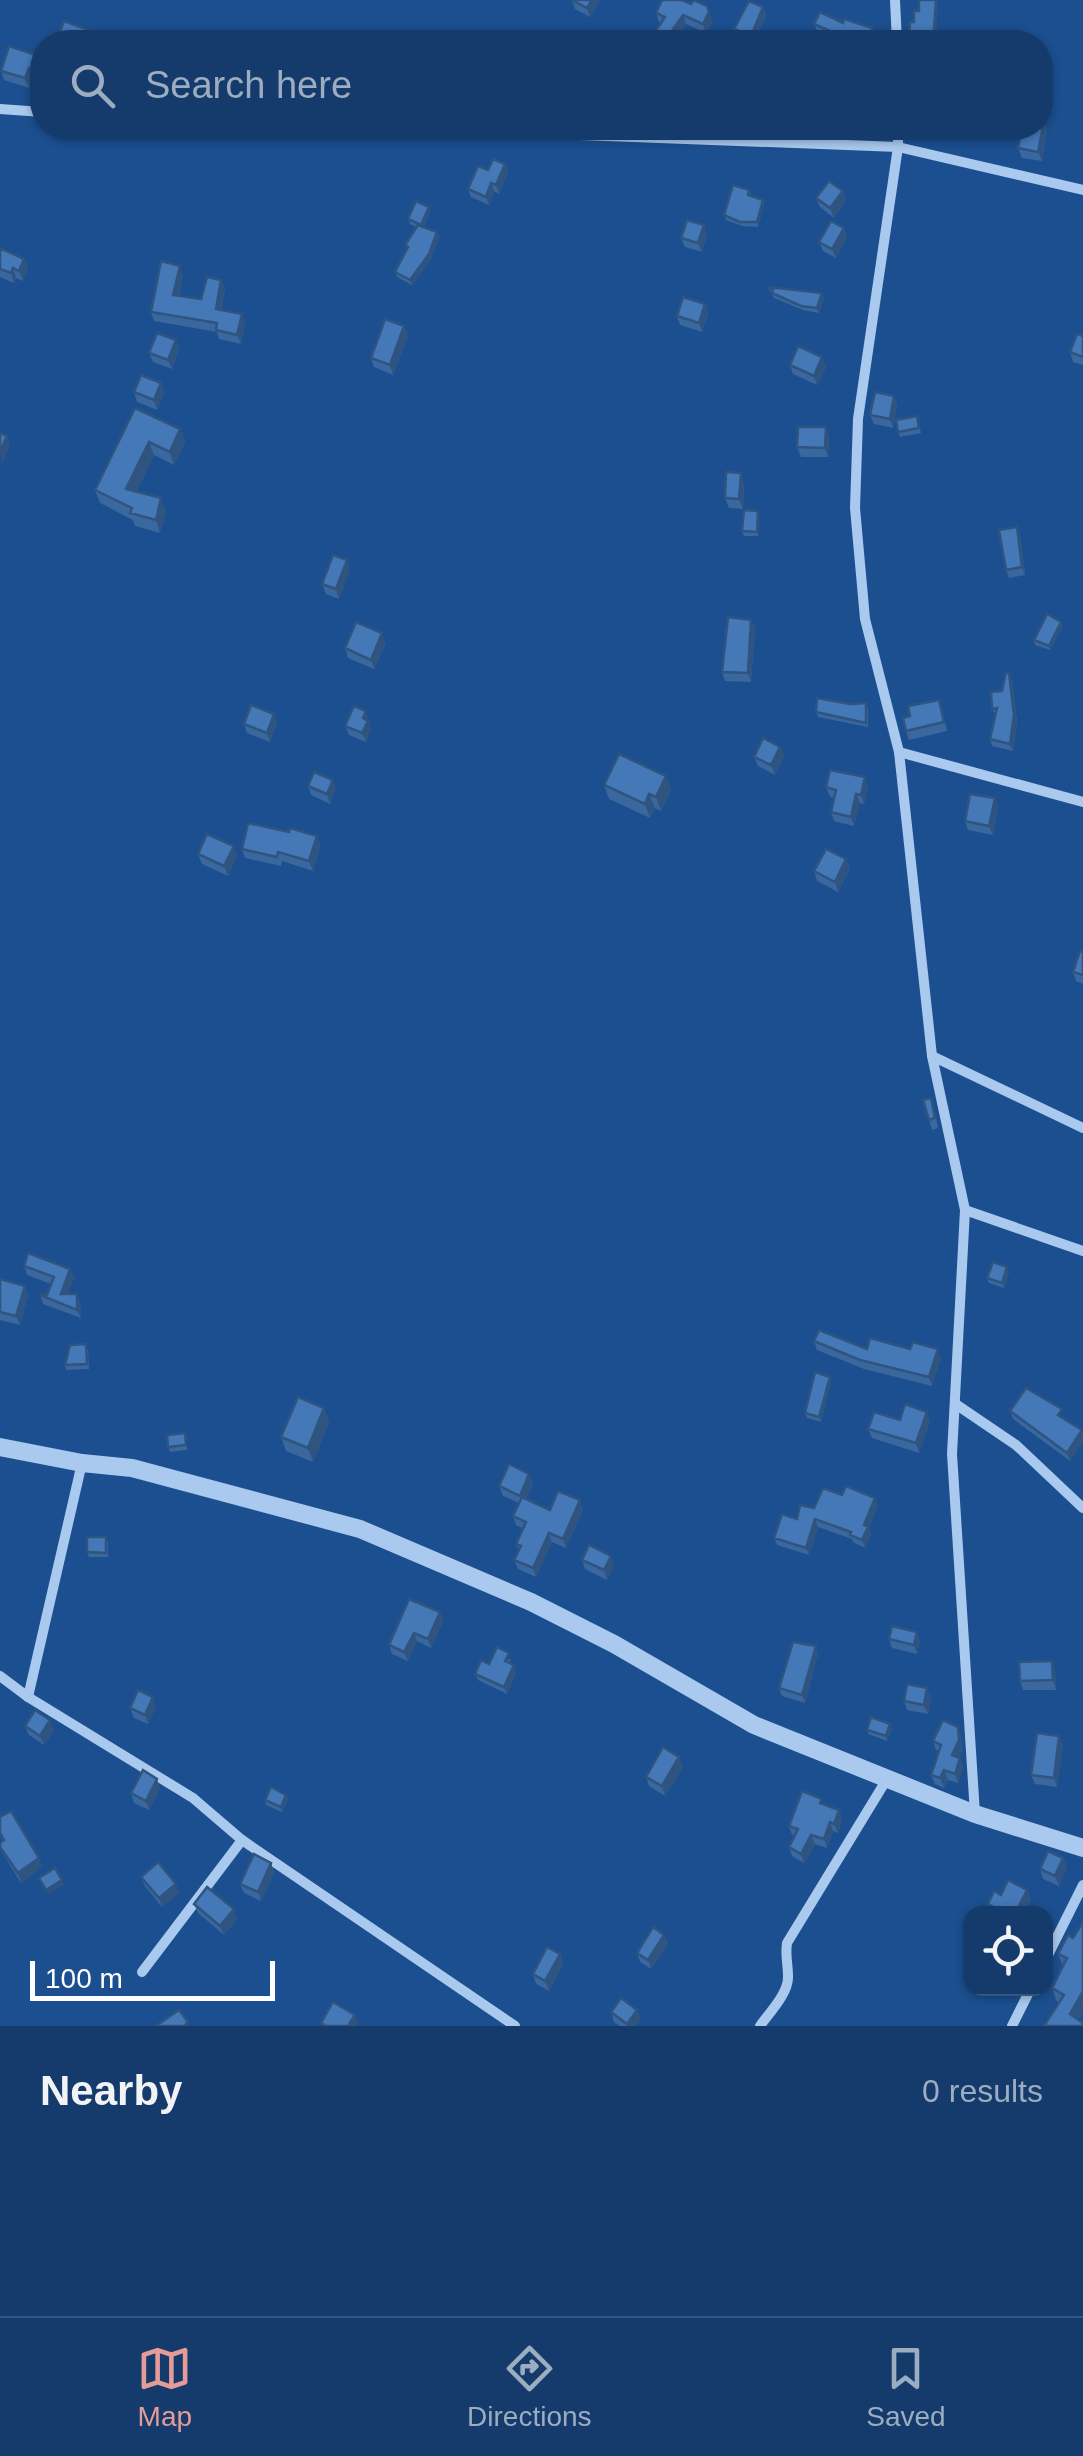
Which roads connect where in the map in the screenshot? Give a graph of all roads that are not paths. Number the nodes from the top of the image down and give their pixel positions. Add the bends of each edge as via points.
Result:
1 (894, 0) edge
2 (895, 30) edge
3 (0, 109) edge
4 (30, 111) edge
5 (713, 140) edge
6 (898, 140) edge
7 (898, 147) junction
8 (1083, 190) edge
9 (899, 752) junction
10 (1083, 802) edge
11 (932, 1056) junction
12 (1083, 1128) edge
13 (965, 1210) junction
14 (1083, 1251) edge
15 (957, 1405) junction
16 (0, 1447) edge
17 (82, 1463) junction
18 (1083, 1508) edge
19 (0, 1676) edge
20 (28, 1696) junction
21 (887, 1778) junction
22 (975, 1814) junction
23 (242, 1840) junction
24 (1083, 1848) edge
25 (1083, 1885) edge
26 (1053, 1945) edge
27 (142, 1972) dead end
28 (1027, 1996) edge
29 (514, 2026) edge
30 (760, 2026) edge
31 (1012, 2026) edge

1 - 2 street
3 - 4 street
5 - 7 street
6 - 7 street
7 - 8 street
7 - 9 street via 858,418 856,508 864,619
9 - 10 street
9 - 11 street
11 - 12 street
11 - 13 street
13 - 14 street
13 - 15 street
15 - 18 street via 1016,1446
15 - 22 street via 952,1454
16 - 17 street
17 - 20 street
17 - 21 street via 132,1468 360,1528 532,1602 754,1725
19 - 20 street
20 - 23 street via 193,1798
21 - 22 street
21 - 30 street via 787,1943 786,1987
22 - 24 street
23 - 27 street
23 - 29 street
25 - 26 street
28 - 31 street

